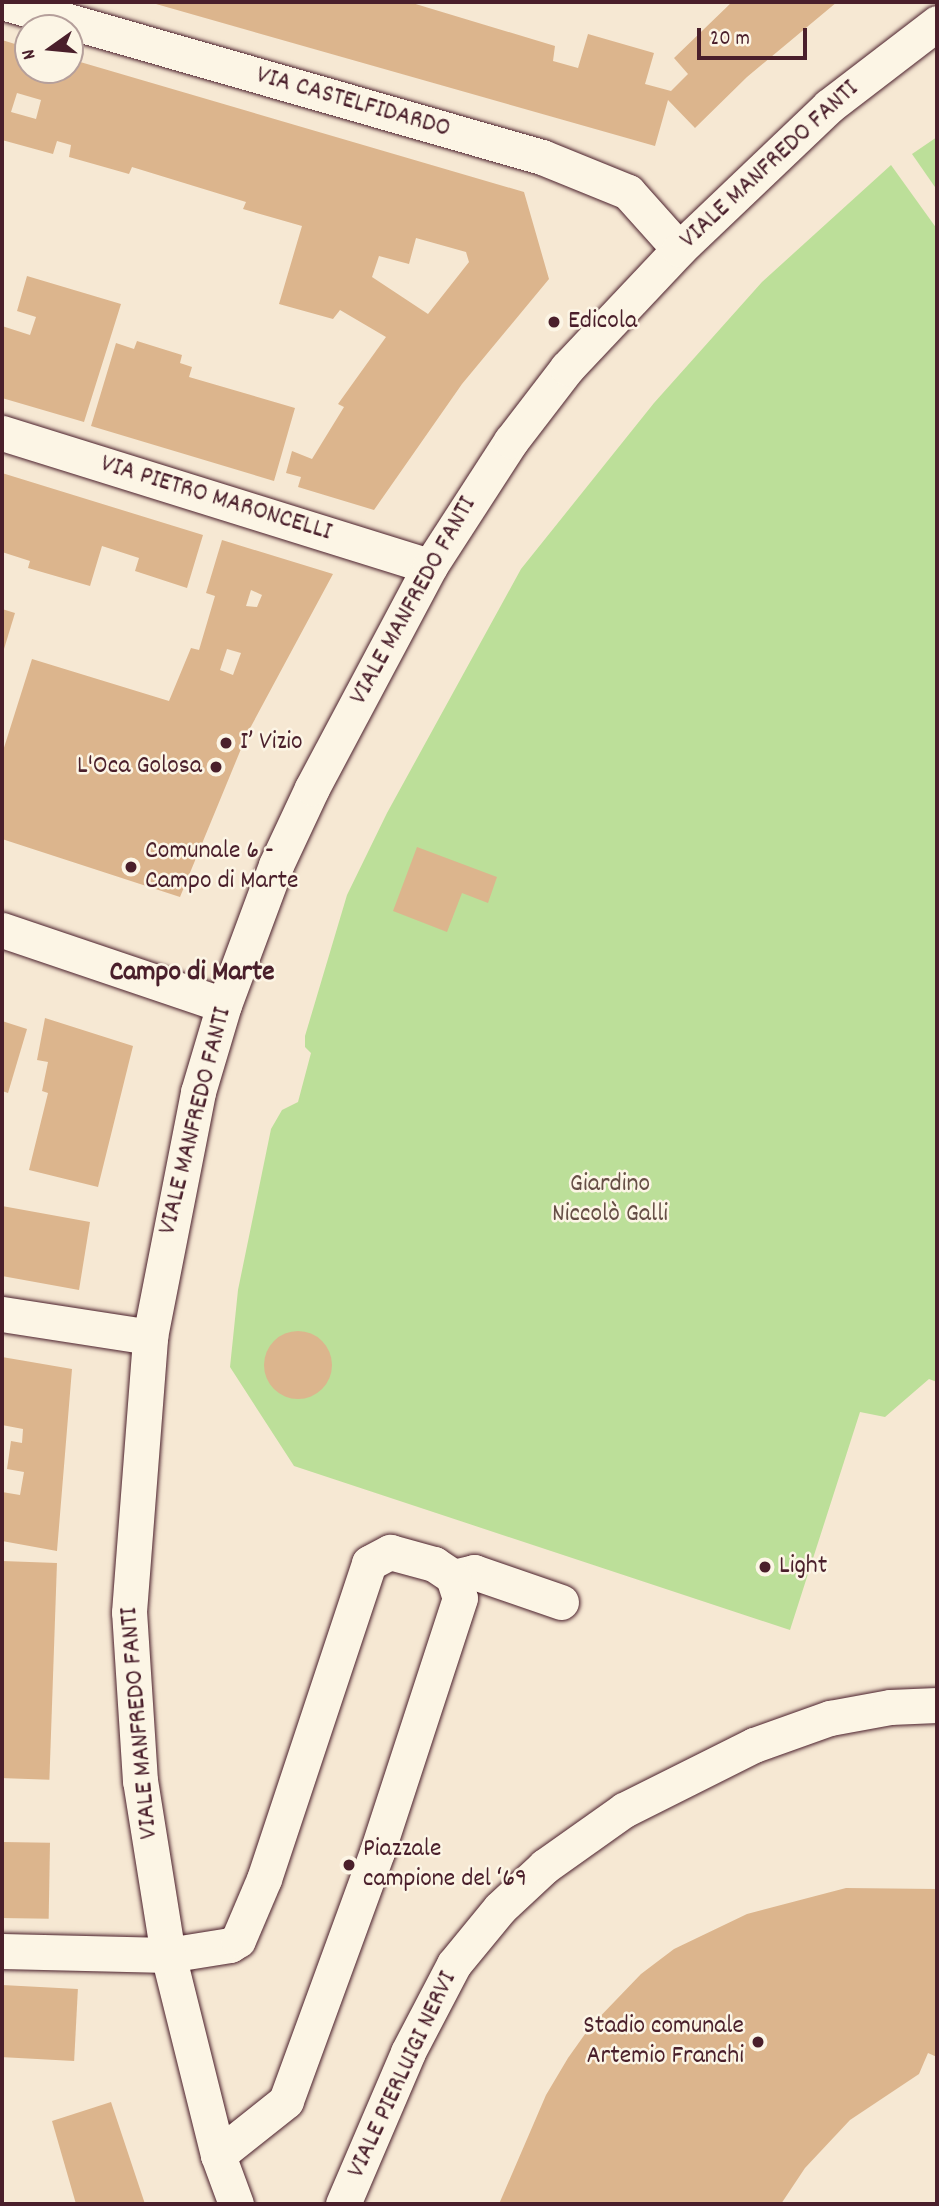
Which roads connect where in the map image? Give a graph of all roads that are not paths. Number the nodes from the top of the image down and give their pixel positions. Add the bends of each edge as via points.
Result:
1 (2, 2) edge
2 (937, 23) edge
3 (679, 248) junction
4 (2, 433) edge
5 (430, 566) junction
6 (2, 930) edge
7 (223, 1005) junction
8 (2, 1314) edge
9 (150, 1337) junction
10 (453, 1577) junction
11 (561, 1602) dead end
12 (937, 1705) edge
13 (2, 1951) edge
14 (168, 1955) junction
15 (218, 2155) junction
16 (236, 2204) edge
17 (343, 2204) edge

1 - 3 street, VIA CASTELFIDARDO via 542,157 628,192
2 - 3 street, VIALE MANFREDO FANTI via 829,106
3 - 5 street, VIALE MANFREDO FANTI via 537,405 463,510
4 - 5 street, VIA PIETRO MARONCELLI
5 - 7 street, VIALE MANFREDO FANTI via 312,788 276,865
6 - 7 street
7 - 9 street, VIALE MANFREDO FANTI via 198,1092
8 - 9 street
9 - 14 street, VIALE MANFREDO FANTI via 129,1612 140,1781
10 - 11 street via 474,1572
10 - 14 street via 434,1564 390,1552 369,1563 243,1934 230,1945
10 - 15 street via 460,1598 377,1852 286,2101
12 - 17 street, VIALE PIERLUIGI NERVI via 863,1711 764,1741 624,1810 545,1866 500,1908 454,1964 408,2052
13 - 14 street
14 - 15 street, VIALE MANFREDO FANTI
15 - 16 street, VIALE MANFREDO FANTI

